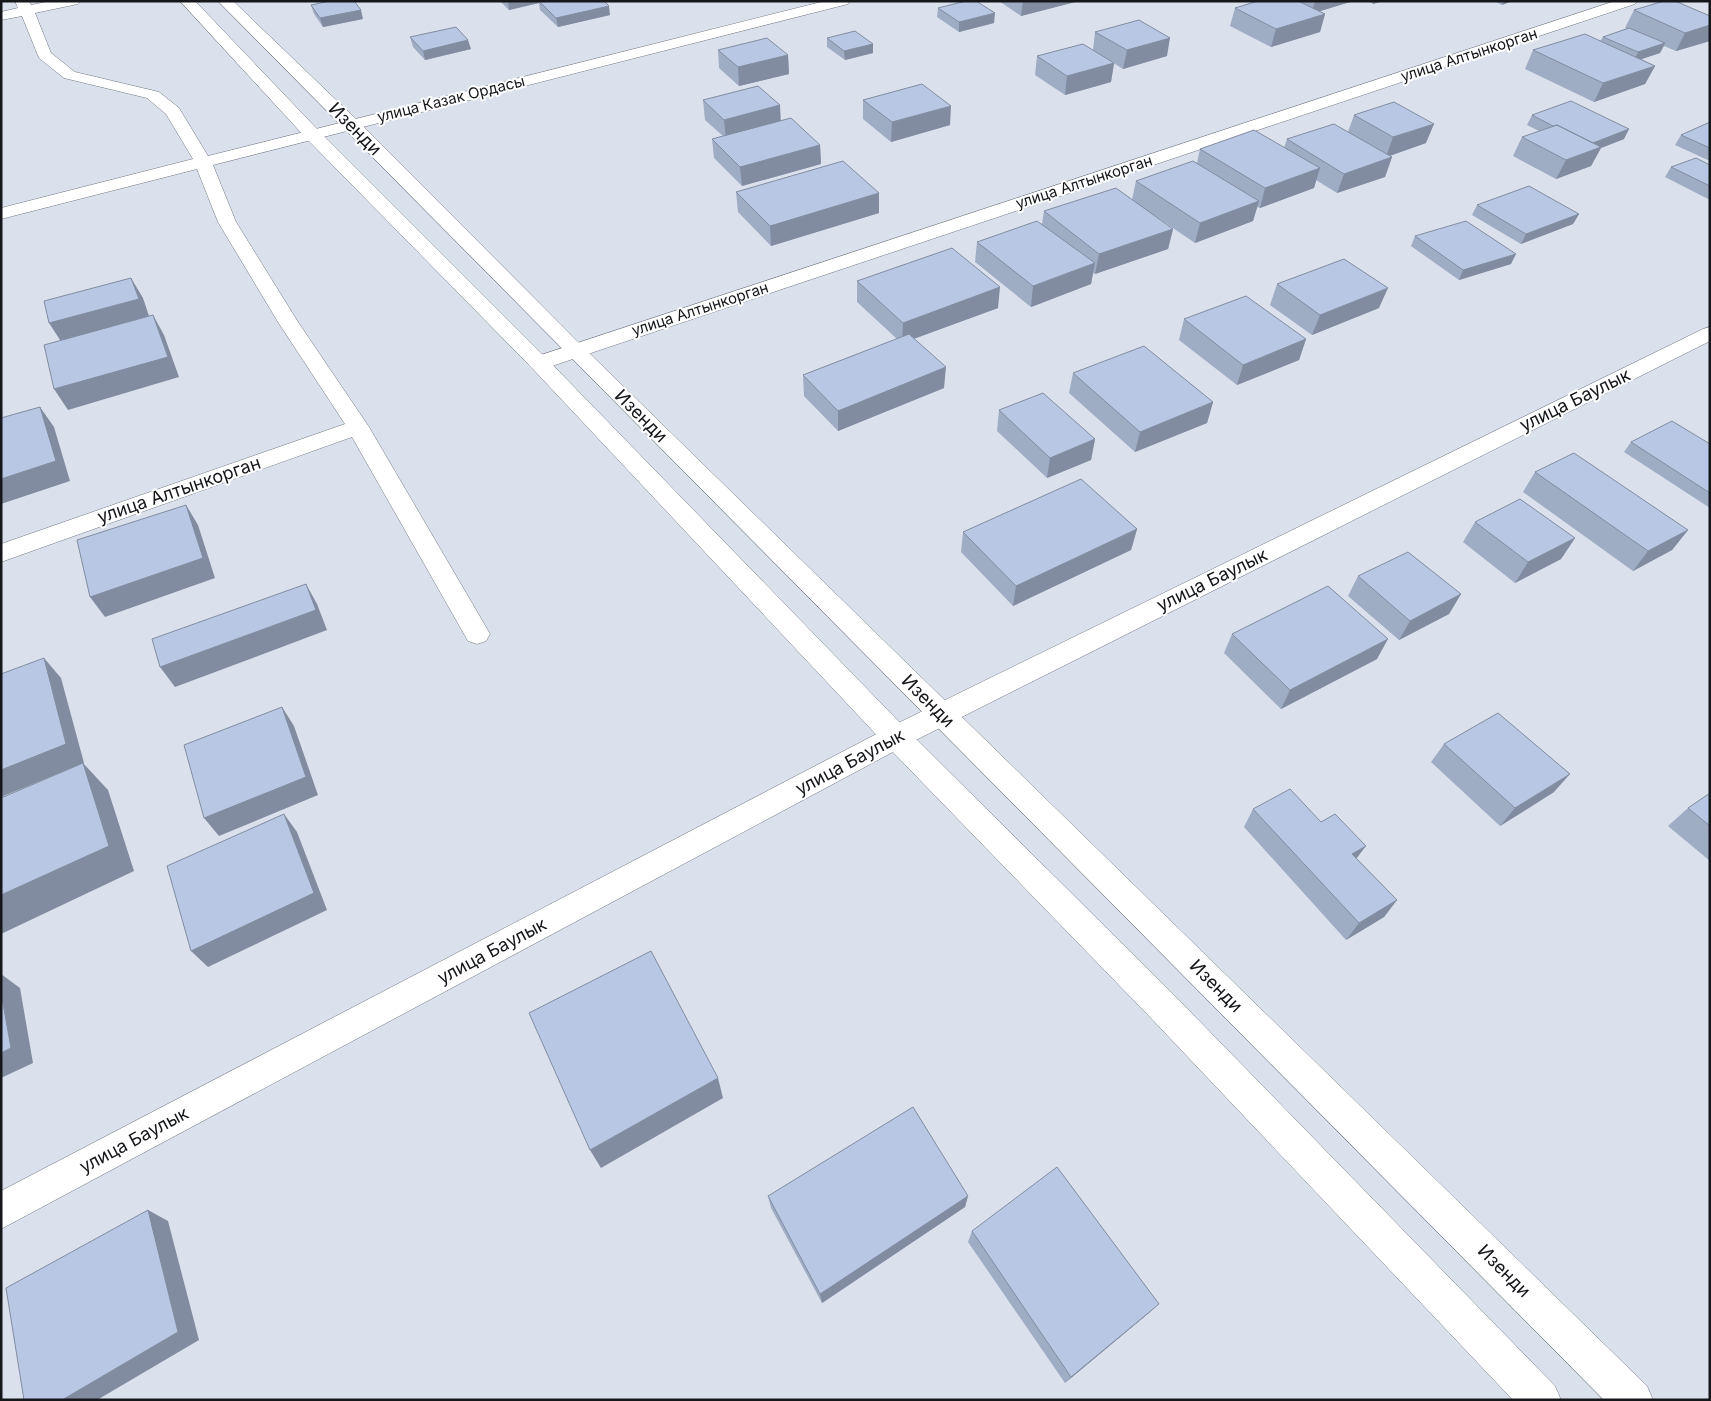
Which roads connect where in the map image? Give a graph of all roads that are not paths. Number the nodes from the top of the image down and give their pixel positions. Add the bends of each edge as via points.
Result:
1 (73, 1) edge
2 (187, 1) edge
3 (225, 1) edge
4 (843, 1) edge
5 (1630, 1) edge
6 (25, 6) edge
7 (1, 16) edge
8 (351, 124) junction
9 (312, 134) junction
10 (203, 162) junction
11 (1, 214) edge
12 (1710, 333) edge
13 (576, 351) junction
14 (539, 363) junction
15 (358, 427) junction
16 (1, 553) edge
17 (477, 634) dead end
18 (942, 715) junction
19 (896, 737) junction
20 (1, 1211) edge
21 (1541, 1400) edge
22 (1633, 1400) edge

1 - 6 street
2 - 9 street, Изенди
3 - 8 street, Изенди
4 - 8 street, улица Казак Ордасы
5 - 13 street, улица Алтынкорган
6 - 7 street
6 - 10 street via 44,56 70,75 153,95 173,111
8 - 9 street, улица Казак Ордасы
8 - 13 street, Изенди
9 - 10 street, улица Казак Ордасы
9 - 14 street, Изенди
10 - 11 street, улица Казак Ордасы
10 - 15 street via 227,222
12 - 18 street, улица Баулык
13 - 14 street, улица Алтынкорган
13 - 18 street, Изенди
14 - 19 street, Изенди
15 - 16 street, улица Алтынкорган
15 - 17 street
18 - 19 street, улица Баулык
18 - 22 street, Изенди
19 - 20 street, улица Баулык
19 - 21 street, Изенди via 1161,1005

